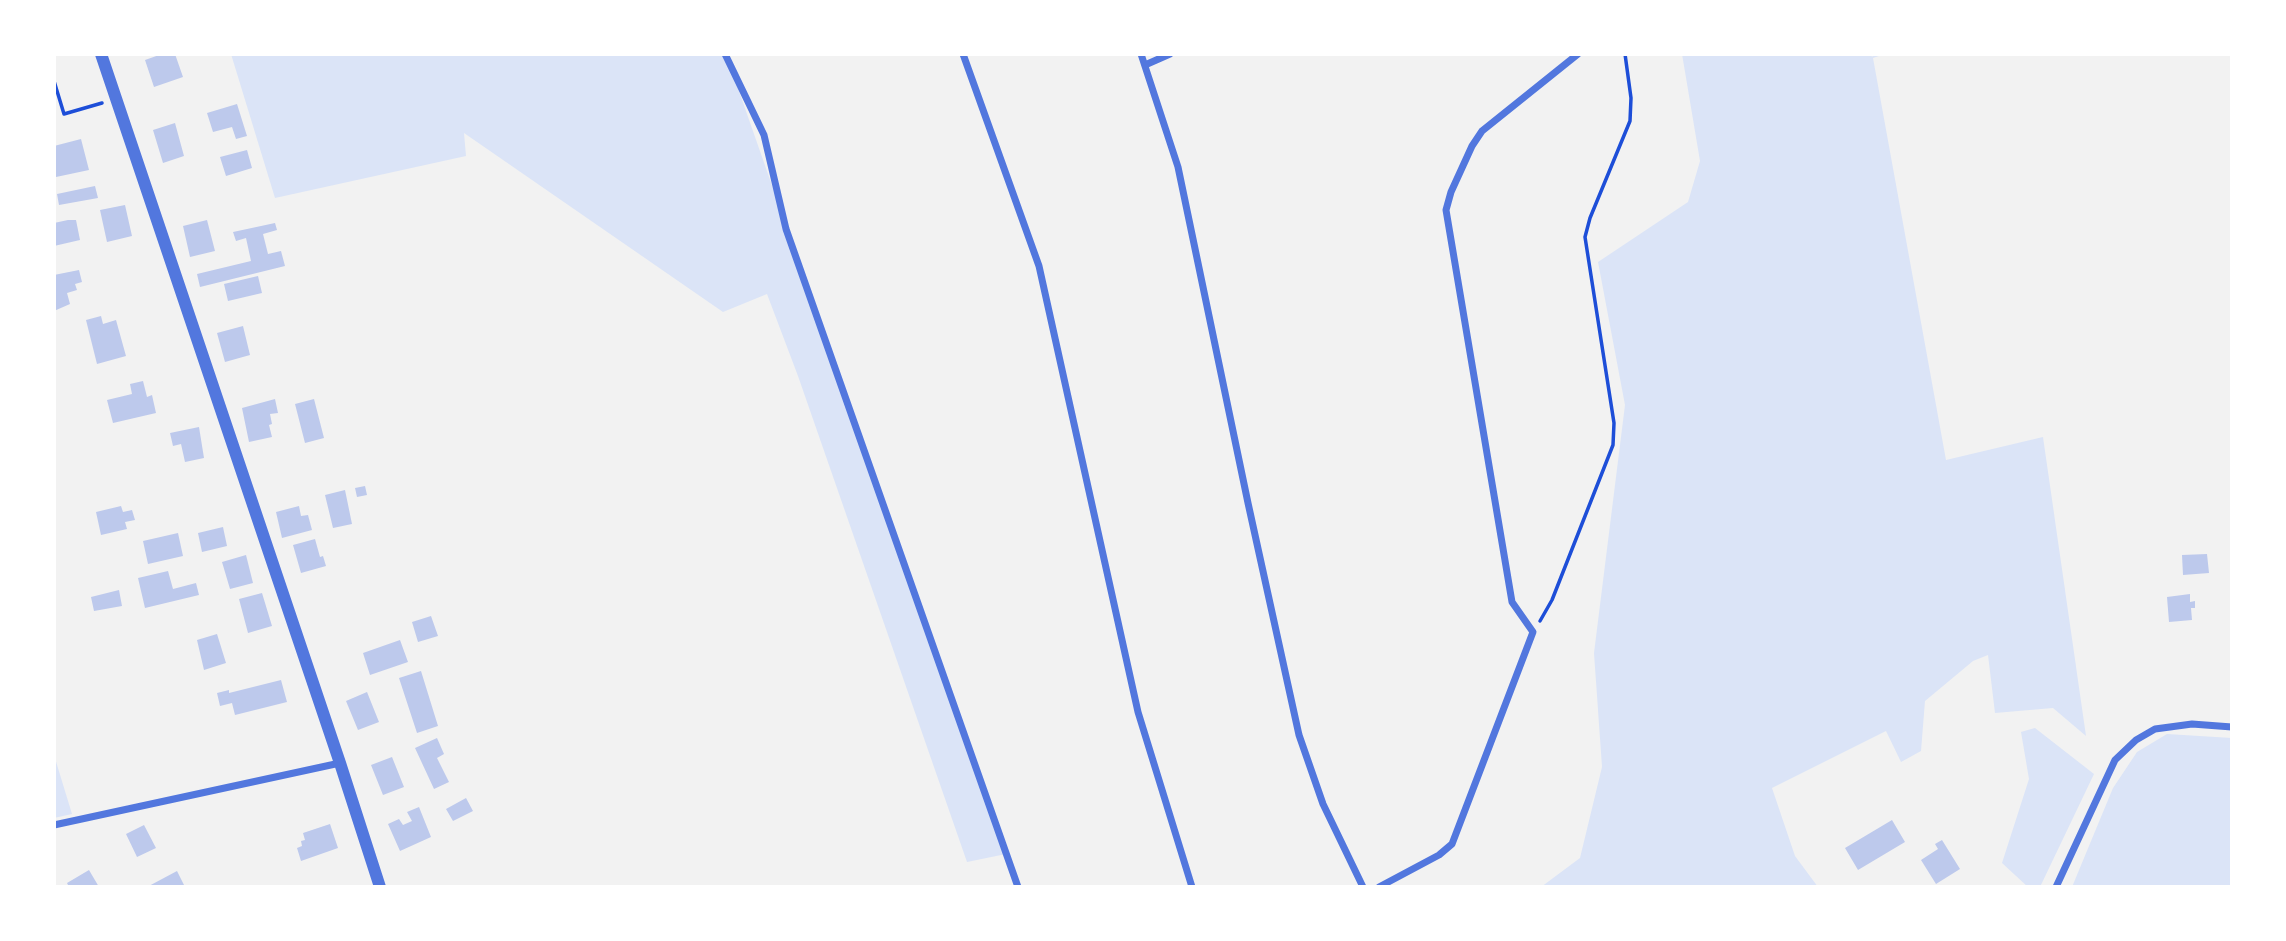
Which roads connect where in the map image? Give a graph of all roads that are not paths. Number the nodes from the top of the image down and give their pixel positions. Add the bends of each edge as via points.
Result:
1 (101, 54) edge
2 (725, 54) edge
3 (963, 54) edge
4 (1141, 54) edge
5 (1170, 54) edge
6 (1578, 54) edge
7 (1145, 65) junction
8 (2232, 727) edge
9 (341, 763) junction
10 (54, 825) edge
11 (380, 887) edge
12 (1018, 887) edge
13 (1192, 887) edge
14 (1363, 887) edge
15 (1379, 887) edge
16 (2056, 887) edge

1 - 9 street
2 - 12 street via 764,135 786,229
3 - 13 street via 1040,266 1138,712
4 - 7 street
5 - 7 street
6 - 15 street via 1482,131 1446,210 1512,602 1534,632 1452,844
7 - 14 street via 1178,167 1299,735 1323,804
8 - 16 street via 2192,724 2155,729 2136,740 2115,760
9 - 10 street
9 - 11 street

